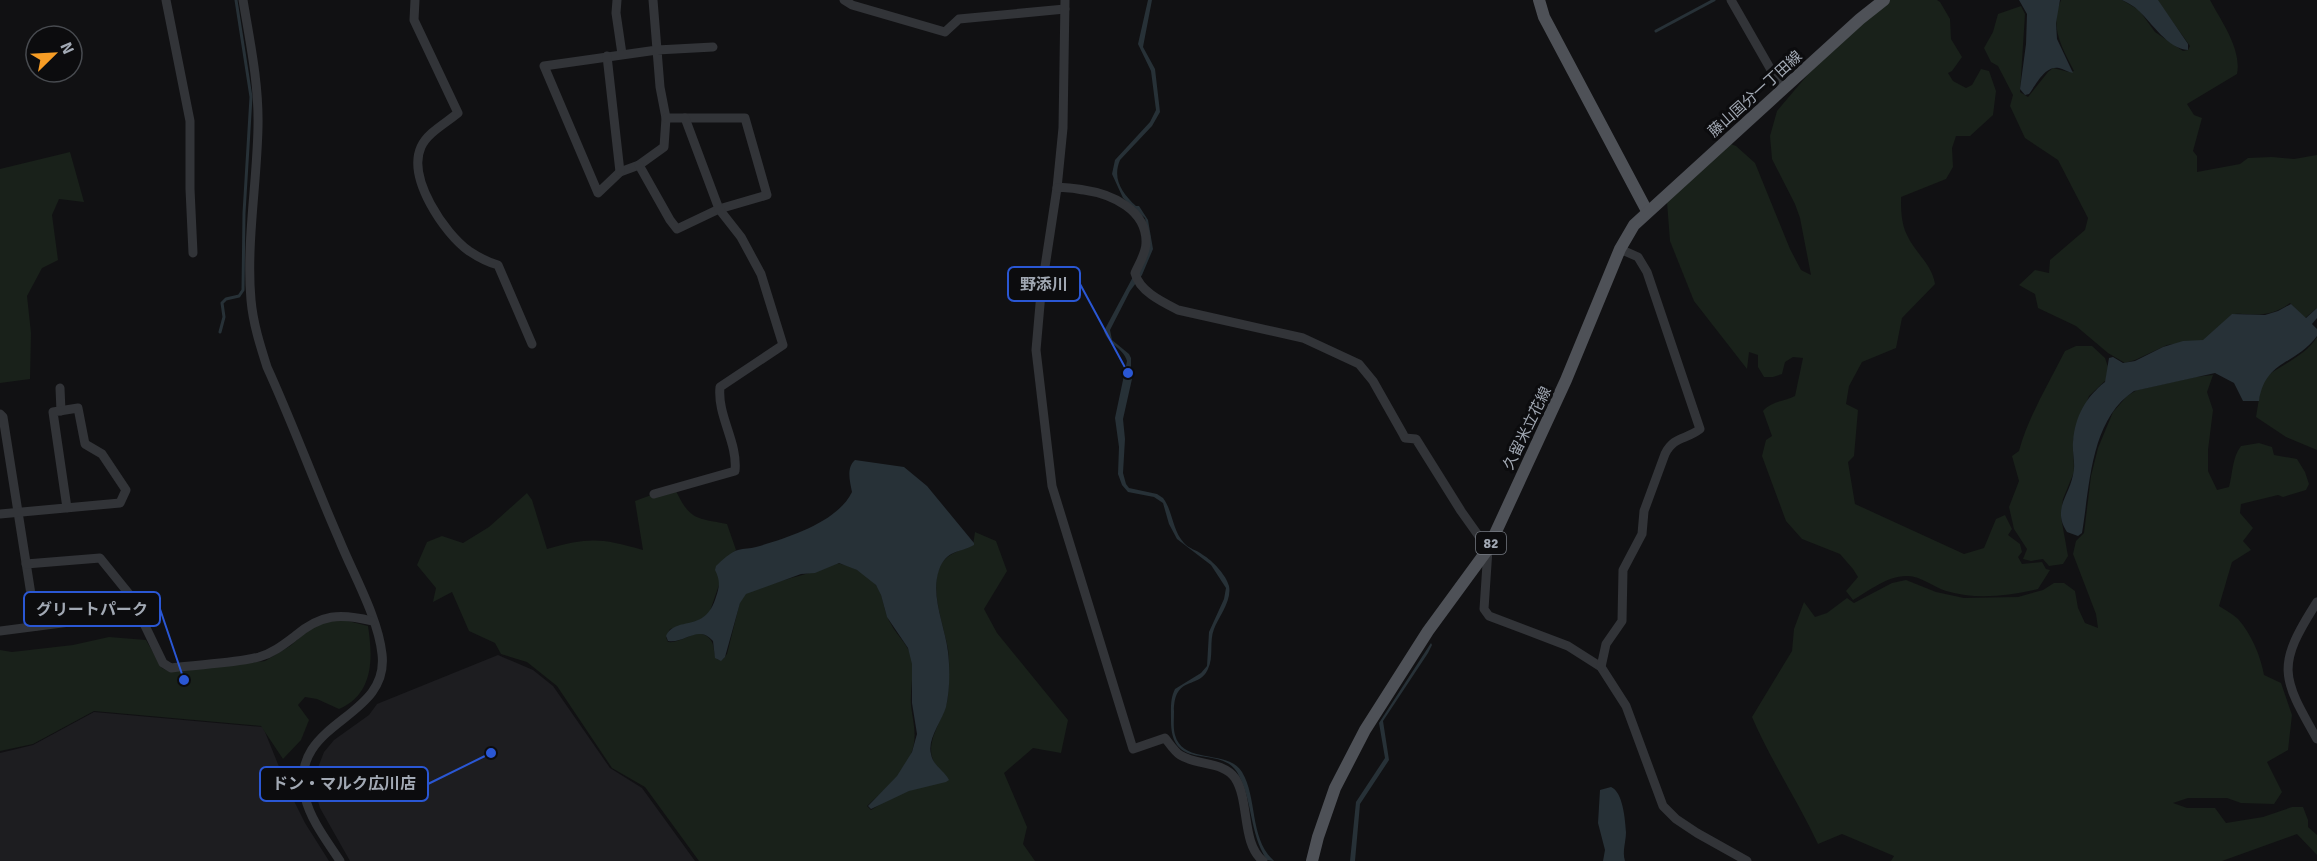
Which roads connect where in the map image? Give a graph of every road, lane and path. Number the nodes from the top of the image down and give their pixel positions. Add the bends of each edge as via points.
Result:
1 (166, 0) edge
2 (243, 0) edge
3 (415, 0) edge
4 (617, 0) edge
5 (653, 0) edge
6 (844, 0) edge
7 (1539, 0) edge
8 (1731, 0) edge
9 (1884, 0) edge
10 (1065, 4) edge
11 (713, 47) dead end
12 (657, 50) junction
13 (621, 54) junction
14 (607, 56) junction
15 (1782, 89) junction
16 (666, 118) junction
17 (685, 118) junction
18 (639, 165) junction
19 (620, 172) junction
20 (1057, 188) junction
21 (719, 209) junction
22 (1647, 211) junction
23 (1620, 249) junction
24 (193, 253) dead end
25 (532, 344) dead end
26 (60, 387) dead end
27 (61, 411) junction
28 (0, 414) edge
29 (654, 494) dead end
30 (67, 508) junction
31 (18, 512) junction
32 (0, 514) edge
33 (1488, 549) junction
34 (26, 564) junction
35 (2317, 602) edge
36 (135, 607) junction
37 (372, 621) junction
38 (36, 626) junction
39 (0, 630) edge
40 (1601, 668) junction
41 (2317, 739) edge
42 (340, 861) edge
43 (1263, 861) edge
44 (1312, 861) edge
45 (1747, 861) edge

1 - 24 street via 190,121
2 - 37 street via 258,84 250,264 256,332
3 - 25 street via 414,20 458,113 420,148 417,170 427,198 449,231 467,250 498,265
4 - 13 street
5 - 12 street
6 - 10 street via 945,32 959,19
7 - 22 main road via 1544,18
8 - 15 street
9 - 15 main road, 藤山国分一丁田線
10 - 20 street via 1063,128
11 - 12 street
12 - 13 street
12 - 16 street
13 - 14 street
14 - 19 street
14 - 19 street via 544,66 598,193
15 - 22 main road, 藤山国分一丁田線
16 - 17 street
16 - 18 street via 664,147
17 - 21 street
17 - 21 street via 745,118 767,195
18 - 19 street
18 - 21 street via 678,229
20 - 33 street via 1107,196 1136,214 1143,223 1146,243 1135,273 1137,281 1160,301 1178,310 1303,338 1359,364 1405,438 1416,439
20 - 43 street via 1036,350 1052,486 1073,560 1133,749 1165,738 1180,755 1226,769 1241,788 1249,832 1257,857
21 - 29 street via 741,237 761,274 783,345 720,387 719,399 736,459 735,471
22 - 23 main road, 久留米立花線 / 82
23 - 33 main road, 久留米立花線 / 82 via 1566,380
23 - 40 street via 1638,257 1647,272 1700,429 1675,441 1665,454 1644,511 1642,534 1623,570 1622,621 1606,644
26 - 27 street
27 - 30 street via 53,412
27 - 30 street via 78,408 85,444 102,454 126,490 120,503
28 - 31 street
30 - 31 street
31 - 32 street
31 - 34 street
33 - 40 street via 1484,609 1489,616 1568,646
33 - 44 main road, 久留米立花線 / 82 via 1428,631 1365,730 1335,788
34 - 36 street via 100,558 134,600
34 - 38 street
35 - 41 street via 2294,642 2287,673 2289,687
36 - 37 street via 163,663 171,668 258,657 276,651 320,619 335,615
36 - 38 street via 116,616
37 - 42 street via 382,656 380,676 357,710 320,736 304,773 305,796 313,818
38 - 39 street
40 - 45 street via 1626,706 1663,806 1676,819

